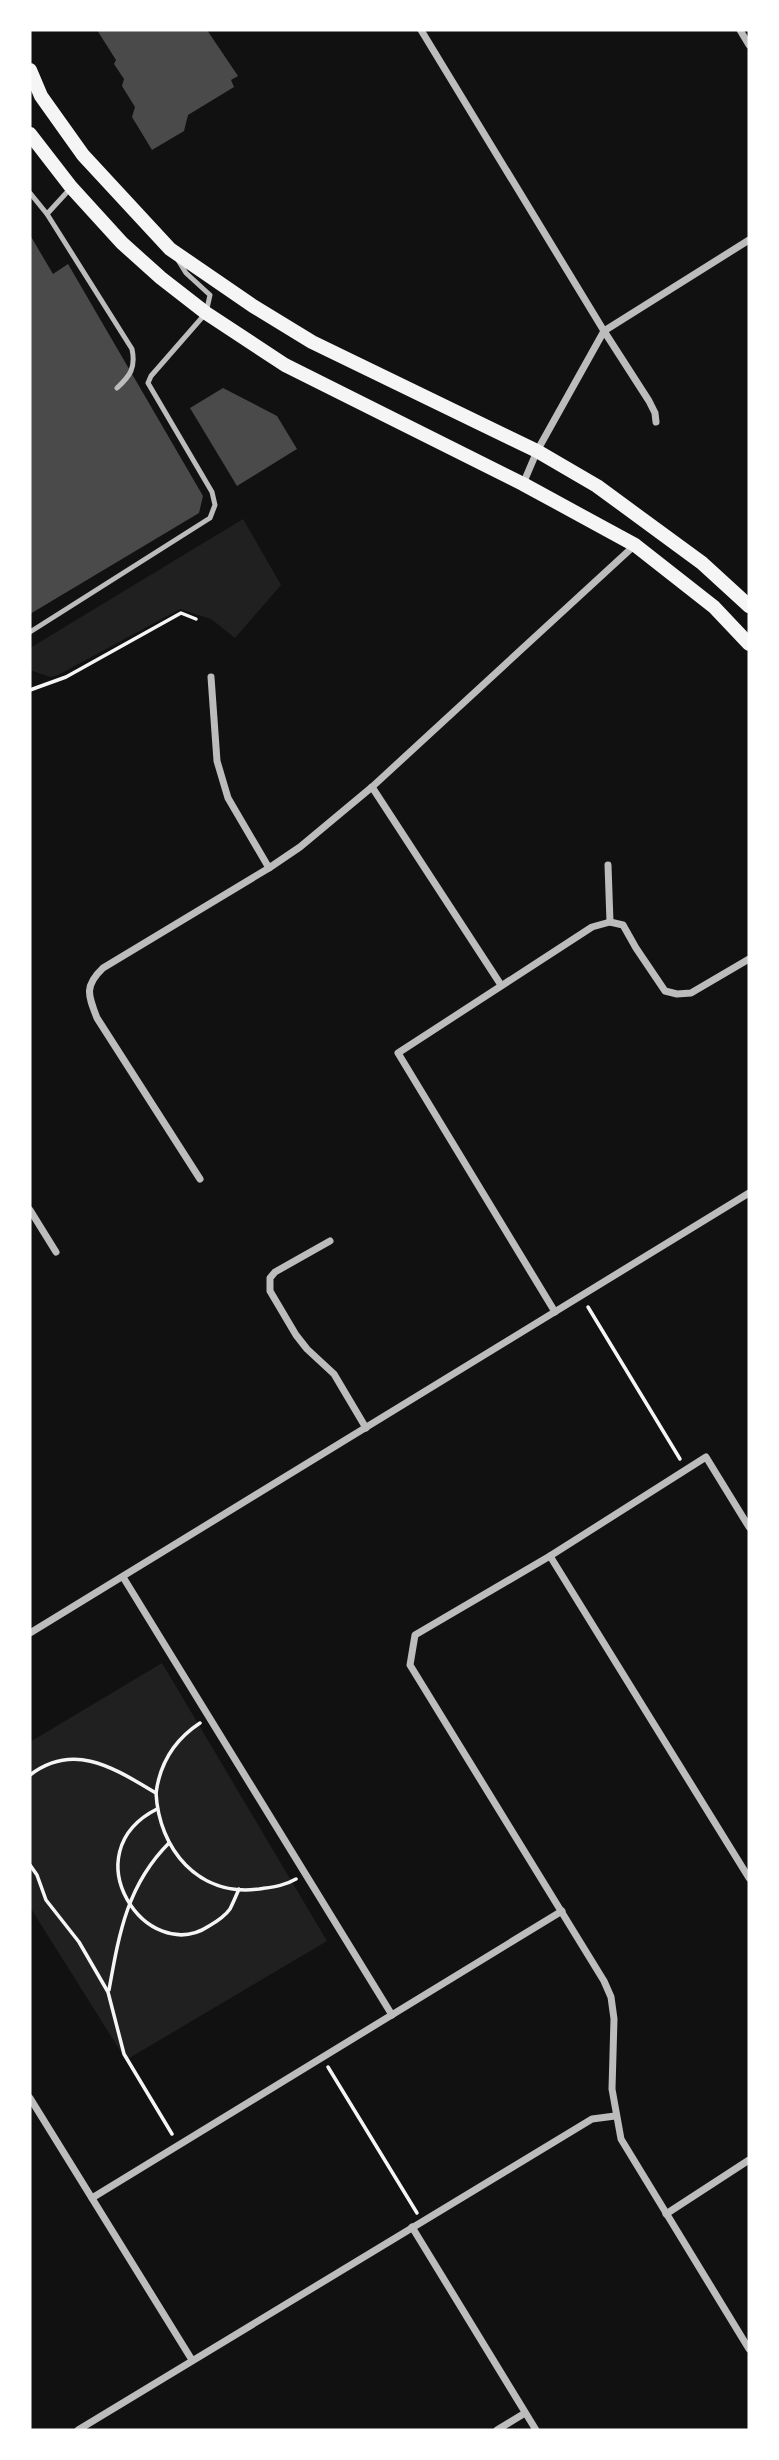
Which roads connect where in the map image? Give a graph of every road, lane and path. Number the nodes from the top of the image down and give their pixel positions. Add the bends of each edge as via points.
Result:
1 (421, 30) edge
2 (740, 30) edge
3 (749, 45) edge
4 (30, 70) edge
5 (30, 134) edge
6 (71, 187) junction
7 (30, 193) edge
8 (47, 214) junction
9 (749, 240) edge
10 (170, 248) junction
11 (206, 313) junction
12 (604, 331) junction
13 (117, 388) dead end
14 (656, 422) dead end
15 (537, 452) junction
16 (523, 484) junction
17 (635, 545) junction
18 (749, 606) edge
19 (196, 619) dead end
20 (30, 632) edge
21 (749, 644) edge
22 (211, 677) dead end
23 (30, 690) edge
24 (372, 787) junction
25 (608, 864) dead end
26 (269, 868) junction
27 (610, 922) junction
28 (749, 960) edge
29 (501, 985) junction
30 (200, 1179) dead end
31 (749, 1193) edge
32 (30, 1210) edge
33 (330, 1241) dead end
34 (56, 1252) dead end
35 (555, 1312) junction
36 (578, 1312) dead end
37 (366, 1428) junction
38 (687, 1469) junction
39 (749, 1527) edge
40 (551, 1556) junction
41 (123, 1577) junction
42 (30, 1633) edge
43 (209, 1717) junction
44 (30, 1775) edge
45 (156, 1793) junction
46 (157, 1809) junction
47 (169, 1843) junction
48 (30, 1865) edge
49 (749, 1878) edge
50 (288, 1884) dead end
51 (239, 1889) junction
52 (129, 1906) junction
53 (562, 1910) junction
54 (108, 1992) junction
55 (392, 2015) junction
56 (322, 2057) junction
57 (30, 2098) edge
58 (615, 2116) junction
59 (178, 2145) junction
60 (749, 2160) edge
61 (92, 2198) junction
62 (666, 2214) junction
63 (422, 2221) junction
64 (412, 2227) junction
65 (749, 2349) edge
66 (192, 2360) junction
67 (525, 2413) junction
68 (78, 2430) edge
69 (497, 2430) edge
70 (536, 2430) edge

1 - 12 street
2 - 3 street
4 - 10 main road via 41,96 83,155
5 - 6 main road
6 - 8 lane
6 - 11 main road via 122,243
7 - 8 lane
8 - 13 lane via 132,349 133,369
9 - 12 street
10 - 11 lane via 210,295
10 - 15 main road via 312,342
11 - 16 main road via 285,366
11 - 20 lane via 148,383 212,492 215,505 210,518
12 - 14 street via 649,401
12 - 15 street
15 - 16 street
15 - 18 main road via 597,486 702,563
16 - 17 main road
17 - 21 main road via 714,607
17 - 24 street
19 - 23 path via 181,613 66,677
22 - 26 street via 217,761 228,798
24 - 26 street
24 - 29 street
25 - 27 street
26 - 30 street via 103,968 88,989 97,1018
27 - 28 street via 624,925 665,991 691,993
27 - 29 street via 592,927
29 - 35 street via 398,1053
31 - 35 street
32 - 34 street
33 - 37 street via 275,1272 270,1291 296,1335 334,1374
35 - 37 street
36 - 38 path via 588,1306
37 - 41 street
38 - 39 street via 706,1457
38 - 40 street
40 - 49 street
40 - 53 street via 415,1635 410,1665
41 - 42 street
41 - 43 street
43 - 45 path via 178,1741 164,1760
43 - 55 street
44 - 45 path via 65,1758 94,1760
45 - 46 path
46 - 47 path
46 - 52 path via 131,1829 117,1861
47 - 51 path via 187,1867 223,1888
47 - 52 path via 150,1862
48 - 54 path via 46,1900 79,1942
50 - 51 path
51 - 52 path via 229,1911 193,1933 165,1932
52 - 54 path via 120,1926
53 - 55 street
53 - 58 street via 611,1997
54 - 59 path via 124,2054
55 - 56 street
56 - 59 street
56 - 63 path
57 - 61 street
58 - 62 street via 621,2139
58 - 63 street via 593,2119
59 - 61 street
60 - 62 street
61 - 66 street
62 - 65 street
63 - 64 street
64 - 66 street
64 - 67 street
66 - 68 street
67 - 69 street
67 - 70 street

